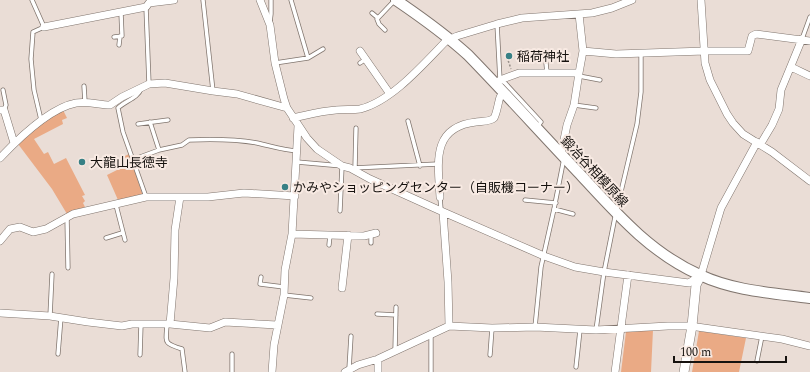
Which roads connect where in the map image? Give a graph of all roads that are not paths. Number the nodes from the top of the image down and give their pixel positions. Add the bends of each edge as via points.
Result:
1 (32, 0) edge
2 (174, 0) edge
3 (203, 0) edge
4 (260, 0) edge
5 (271, 0) edge
6 (291, 0) edge
7 (395, 0) edge
8 (632, 0) edge
9 (701, 0) edge
10 (148, 3) edge
11 (121, 13) junction
12 (372, 13) dead end
13 (579, 14) junction
14 (810, 17) edge
15 (378, 18) junction
16 (497, 24) junction
17 (270, 25) junction
18 (44, 27) junction
19 (385, 30) dead end
20 (120, 36) junction
21 (114, 38) dead end
22 (450, 39) junction
23 (806, 40) edge
24 (119, 45) dead end
25 (323, 49) dead end
26 (360, 51) dead end
27 (583, 51) junction
28 (705, 51) junction
29 (641, 53) junction
30 (308, 58) junction
31 (275, 62) junction
32 (546, 63) dead end
33 (790, 67) junction
34 (547, 73) junction
35 (579, 74) junction
36 (810, 76) edge
37 (500, 80) junction
38 (600, 80) dead end
39 (149, 84) junction
40 (84, 86) dead end
41 (141, 88) junction
42 (3, 90) dead end
43 (213, 91) junction
44 (390, 94) junction
45 (500, 97) dead end
46 (85, 102) junction
47 (574, 105) junction
48 (287, 108) junction
49 (596, 108) dead end
50 (2, 110) edge
51 (293, 118) junction
52 (41, 120) junction
53 (168, 120) dead end
54 (408, 121) dead end
55 (150, 122) junction
56 (138, 124) dead end
57 (298, 126) junction
58 (416, 127) dead end
59 (356, 128) dead end
60 (410, 128) junction
61 (537, 128) junction
62 (14, 143) junction
63 (758, 143) junction
64 (159, 150) junction
65 (297, 151) junction
66 (562, 156) junction
67 (0, 158) edge
68 (132, 160) junction
69 (297, 162) junction
70 (438, 164) junction
71 (342, 166) junction
72 (420, 166) junction
73 (352, 168) junction
74 (810, 181) edge
75 (295, 196) junction
76 (146, 197) junction
77 (180, 197) junction
78 (440, 197) joint
79 (525, 200) dead end
80 (556, 203) junction
81 (116, 204) junction
82 (554, 210) junction
83 (340, 211) dead end
84 (442, 212) junction
85 (616, 213) junction
86 (572, 214) dead end
87 (67, 217) junction
88 (122, 233) junction
89 (292, 234) junction
90 (374, 234) joint
91 (330, 235) junction
92 (348, 235) junction
93 (106, 238) dead end
94 (125, 240) dead end
95 (0, 242) edge
96 (371, 243) dead end
97 (329, 244) dead end
98 (544, 256) junction
99 (68, 268) dead end
100 (604, 272) junction
101 (52, 274) dead end
102 (628, 275) junction
103 (701, 275) junction
104 (261, 277) dead end
105 (284, 286) junction
106 (342, 288) dead end
107 (284, 294) junction
108 (311, 298) dead end
109 (810, 298) edge
110 (396, 307) dead end
111 (0, 313) edge
112 (377, 314) dead end
113 (396, 315) junction
114 (50, 316) junction
115 (61, 317) junction
116 (141, 324) junction
117 (169, 324) junction
118 (277, 325) junction
119 (449, 326) junction
120 (692, 326) junction
121 (535, 327) junction
122 (492, 328) junction
123 (580, 330) junction
124 (596, 330) junction
125 (620, 330) junction
126 (431, 334) junction
127 (351, 336) dead end
128 (762, 336) junction
129 (810, 346) edge
130 (394, 351) junction
131 (58, 354) dead end
132 (232, 354) dead end
133 (140, 355) dead end
134 (490, 355) dead end
135 (378, 359) junction
136 (757, 361) dead end
137 (576, 367) dead end
138 (347, 371) edge
139 (185, 372) edge
140 (232, 372) edge
141 (272, 372) edge
142 (378, 372) edge
143 (431, 372) edge
144 (615, 372) edge
145 (684, 372) edge

1 - 18 lane
2 - 10 street
3 - 43 lane
4 - 17 street
5 - 17 lane
6 - 30 lane
7 - 15 lane
7 - 22 main road, 鍛冶谷相模原線
8 - 13 street via 600,11
9 - 28 street
10 - 11 street
10 - 39 lane
11 - 18 street
11 - 20 lane
12 - 15 lane
13 - 16 street via 522,18
13 - 27 street
14 - 23 lane
15 - 19 lane via 379,24
16 - 22 street
16 - 37 lane
17 - 31 street
18 - 52 lane via 32,32 31,59 34,90
20 - 21 lane
20 - 24 lane
22 - 44 street
22 - 61 main road, 鍛冶谷相模原線
23 - 28 street via 756,34 752,36 748,52
23 - 33 street
25 - 30 lane
26 - 44 street via 363,61
27 - 29 street
27 - 35 street
28 - 29 street
28 - 63 street via 705,63 710,80 727,114 743,134
29 - 85 lane via 641,92 637,124
30 - 31 lane
31 - 48 street
32 - 34 lane
33 - 36 street
33 - 63 street via 781,90 779,109 772,125
34 - 35 street
34 - 37 street via 519,73
35 - 38 lane
35 - 47 street
37 - 61 lane via 541,122
39 - 41 street
39 - 43 street via 166,83
40 - 46 lane
41 - 46 street via 110,105
41 - 68 lane via 140,93 118,108
42 - 50 lane via 6,105
43 - 48 street via 237,94
44 - 51 street via 378,103 361,108 333,110
45 - 70 street via 495,117 491,120 458,126 446,136 442,142
46 - 52 street via 75,103
47 - 49 lane
47 - 66 street via 567,125
48 - 51 street
50 - 62 street
51 - 57 street
52 - 62 street
53 - 55 lane
54 - 60 lane
55 - 56 lane
55 - 64 lane
57 - 65 street
57 - 71 street via 317,149
58 - 60 lane
59 - 73 lane
60 - 72 lane
61 - 66 main road, 鍛冶谷相模原線
62 - 67 street
63 - 74 street
63 - 103 street via 721,208
64 - 65 lane via 182,145 189,140 230,139
64 - 68 lane
65 - 69 street
66 - 80 lane
66 - 85 main road, 鍛冶谷相模原線
68 - 76 lane
69 - 71 lane
69 - 75 street
70 - 72 lane
70 - 78 street
71 - 73 street
71 - 83 lane
72 - 73 lane
73 - 84 street
75 - 77 street via 244,193
75 - 89 street
76 - 77 street
76 - 81 street
77 - 117 street via 175,230 174,278
78 - 84 lane
79 - 80 lane
80 - 82 lane
81 - 87 street
81 - 88 lane
82 - 86 lane
82 - 98 lane
84 - 98 street
84 - 119 street
85 - 100 lane
85 - 103 main road, 鍛冶谷相模原線 via 664,255
87 - 95 street via 46,229 33,232 20,227 10,229
87 - 99 lane
88 - 93 lane
88 - 94 lane
89 - 91 street
89 - 105 street
90 - 92 street
90 - 96 lane
91 - 92 street
91 - 97 lane
92 - 106 street
98 - 100 street via 575,267
98 - 121 lane
100 - 102 street
100 - 124 lane
101 - 114 lane
102 - 103 street via 689,283
102 - 125 street
103 - 109 main road, 鍛冶谷相模原線 via 753,291
103 - 120 street via 696,285
104 - 105 lane via 260,284
105 - 107 street
107 - 108 lane
107 - 118 street
110 - 113 lane
111 - 114 street
112 - 113 lane
113 - 130 lane
114 - 115 street
115 - 116 street via 116,326
115 - 131 lane
116 - 117 street
116 - 133 lane
117 - 118 street via 210,328 225,322
117 - 139 lane via 166,340 169,345 182,350
118 - 141 street
119 - 122 street
119 - 126 street
120 - 125 street
120 - 128 street
120 - 145 street
121 - 122 street
121 - 123 street
122 - 134 lane
123 - 124 street
123 - 137 lane
124 - 125 street
125 - 144 street
126 - 130 street
126 - 143 lane
127 - 138 lane
128 - 129 street
128 - 136 lane
130 - 135 street
132 - 140 lane
135 - 138 street
135 - 142 street

